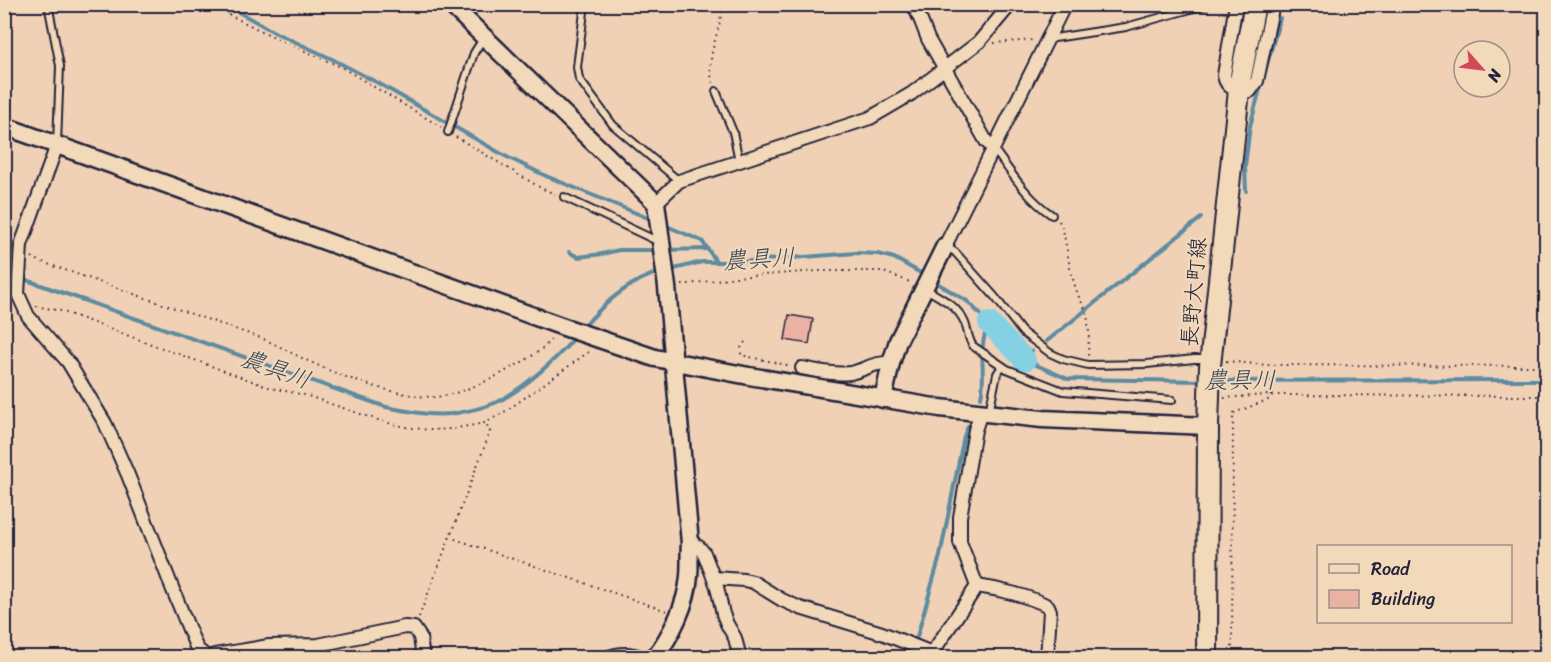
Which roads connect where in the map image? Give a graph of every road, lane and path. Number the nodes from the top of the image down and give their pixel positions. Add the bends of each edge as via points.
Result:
1 (48, 4) edge
2 (207, 4) edge
3 (450, 4) edge
4 (585, 4) edge
5 (723, 4) edge
6 (913, 4) edge
7 (1011, 4) edge
8 (1065, 4) edge
9 (1209, 4) edge
10 (1273, 4) edge
11 (1240, 5) edge
12 (484, 37) junction
13 (1048, 39) junction
14 (979, 42) junction
15 (945, 68) junction
16 (716, 91) joint
17 (1239, 91) junction
18 (4, 126) edge
19 (448, 131) junction
20 (57, 145) junction
21 (993, 148) junction
22 (739, 161) junction
23 (679, 181) junction
24 (564, 197) joint
25 (656, 202) junction
26 (1052, 215) joint
27 (662, 243) junction
28 (943, 249) junction
29 (20, 254) junction
30 (667, 284) junction
31 (925, 285) junction
32 (20, 300) junction
33 (564, 327) junction
34 (596, 338) junction
35 (745, 342) dead end
36 (674, 362) junction
37 (1211, 362) junction
38 (891, 363) junction
39 (1088, 365) junction
40 (1002, 366) junction
41 (1546, 366) edge
42 (802, 369) joint
43 (1209, 395) junction
44 (1272, 395) junction
45 (1546, 396) edge
46 (883, 399) junction
47 (1172, 399) dead end
48 (985, 413) junction
49 (486, 423) junction
50 (1208, 426) junction
51 (449, 537) junction
52 (690, 543) junction
53 (714, 578) junction
54 (977, 586) junction
55 (678, 615) junction
56 (414, 628) junction
57 (933, 655) edge
58 (208, 657) edge
59 (423, 657) edge
60 (606, 657) edge
61 (643, 657) edge
62 (654, 657) edge
63 (740, 657) edge
64 (1047, 657) edge
65 (1207, 657) edge
66 (1232, 657) edge

1 - 20 lane via 60,66
2 - 19 path via 341,67
3 - 12 street
4 - 23 lane via 579,79 613,125
5 - 16 path via 709,66
6 - 15 street
7 - 14 street
8 - 13 street
9 - 13 lane via 1126,27
10 - 17 street via 1257,81 1250,91
11 - 17 main road, 長野大町線
12 - 19 lane via 474,53
12 - 25 street
13 - 14 path
13 - 21 street
14 - 15 street
15 - 21 street
15 - 22 street via 870,118
16 - 22 lane via 733,132
17 - 37 main road, 長野大町線
18 - 20 street
19 - 24 path via 541,188
20 - 29 street
20 - 33 street
21 - 26 lane via 1031,198
21 - 28 street
22 - 23 street
23 - 25 street
24 - 27 lane
25 - 27 street
26 - 39 path via 1061,223 1071,273 1087,313
27 - 30 street
28 - 31 street
28 - 39 lane via 955,252 1022,332 1063,359
29 - 32 street
29 - 33 path via 261,338 374,386 410,394 436,397 490,380 549,343
30 - 31 path via 818,271 881,271
30 - 36 street
31 - 38 street
31 - 40 lane via 953,305 973,346
32 - 49 path via 271,388 305,395 384,422 429,430
32 - 58 street via 28,316 68,362 105,423 197,649
33 - 34 street
34 - 36 street
34 - 49 path via 591,351
35 - 42 path via 741,355
36 - 46 street
36 - 52 street
37 - 39 lane via 1194,359
37 - 41 path
37 - 43 main road, 長野大町線
38 - 42 street via 838,374
38 - 46 street
40 - 47 lane via 1063,391
40 - 48 lane
43 - 44 path
43 - 50 main road, 長野大町線
44 - 45 path
44 - 66 path via 1234,412 1233,418
46 - 48 street
48 - 50 street
48 - 54 street via 975,430 960,517 960,542
49 - 51 path via 490,432
50 - 65 main road, 長野大町線
51 - 55 path
51 - 56 path
52 - 53 street via 704,553
52 - 55 street via 689,578
53 - 57 street via 753,582 800,608 882,633
53 - 63 street
54 - 57 street
54 - 64 street via 1048,606
55 - 62 street
56 - 58 street via 318,645 269,646
56 - 59 street via 420,637
60 - 61 street via 621,653

